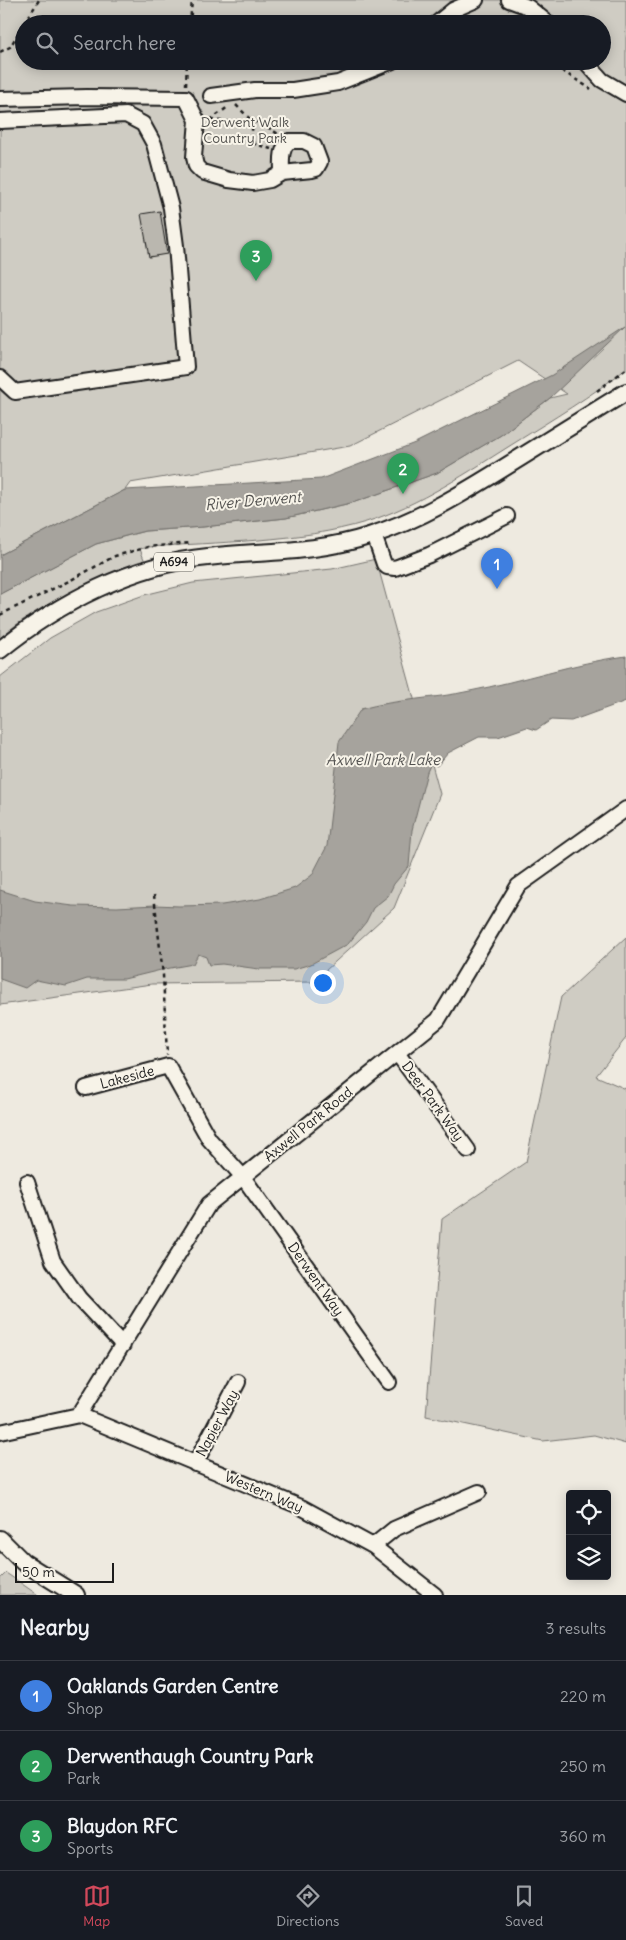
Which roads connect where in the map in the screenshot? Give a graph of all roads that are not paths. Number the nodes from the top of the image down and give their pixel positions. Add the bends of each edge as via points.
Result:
1 (476, 0) edge
2 (509, 0) edge
3 (530, 3) edge
4 (447, 15) edge
5 (541, 15) edge
6 (370, 70) edge
7 (593, 70) edge
8 (626, 94) edge
9 (211, 96) dead end
10 (0, 99) edge
11 (0, 120) edge
12 (282, 173) dead end
13 (0, 378) edge
14 (626, 392) edge
15 (507, 516) dead end
16 (374, 534) junction
17 (0, 650) edge
18 (626, 809) edge
19 (397, 1053) junction
20 (168, 1066) joint
21 (86, 1088) dead end
22 (468, 1150) dead end
23 (243, 1176) junction
24 (27, 1182) dead end
25 (123, 1345) junction
26 (238, 1382) dead end
27 (389, 1382) dead end
28 (79, 1415) junction
29 (0, 1432) edge
30 (195, 1464) junction
31 (479, 1492) dead end
32 (0, 1539) edge
33 (373, 1546) junction
34 (76, 1595) edge
35 (435, 1595) edge

1 - 4 street
2 - 3 street
3 - 5 street
6 - 9 street via 338,83
7 - 8 street via 602,80
10 - 12 street via 186,98 204,120 194,157 202,172 253,183 270,180
11 - 13 street via 126,115 143,124 154,144 171,208 186,367 15,392
14 - 16 main road, A694 via 454,499 415,519
15 - 16 street via 457,542 395,568 384,564
16 - 17 main road, A694 via 309,549 207,557 150,569 66,606
18 - 19 street, Axwell Park Road via 518,886 438,1020
19 - 22 street, Deer Park Way
19 - 23 street, Axwell Park Road
20 - 21 street, Lakeside
20 - 23 street, Derwent Way via 209,1139
23 - 25 street, Axwell Park Road via 209,1204
23 - 27 street, Derwent Way
24 - 25 street via 53,1261 79,1298
25 - 28 street, Axwell Park Road
26 - 30 street, Napier Way
28 - 29 street
28 - 30 street, Western Way
30 - 33 street, Western Way via 301,1507
31 - 33 street via 394,1529
32 - 34 main road via 23,1562
33 - 35 street, Western Way

